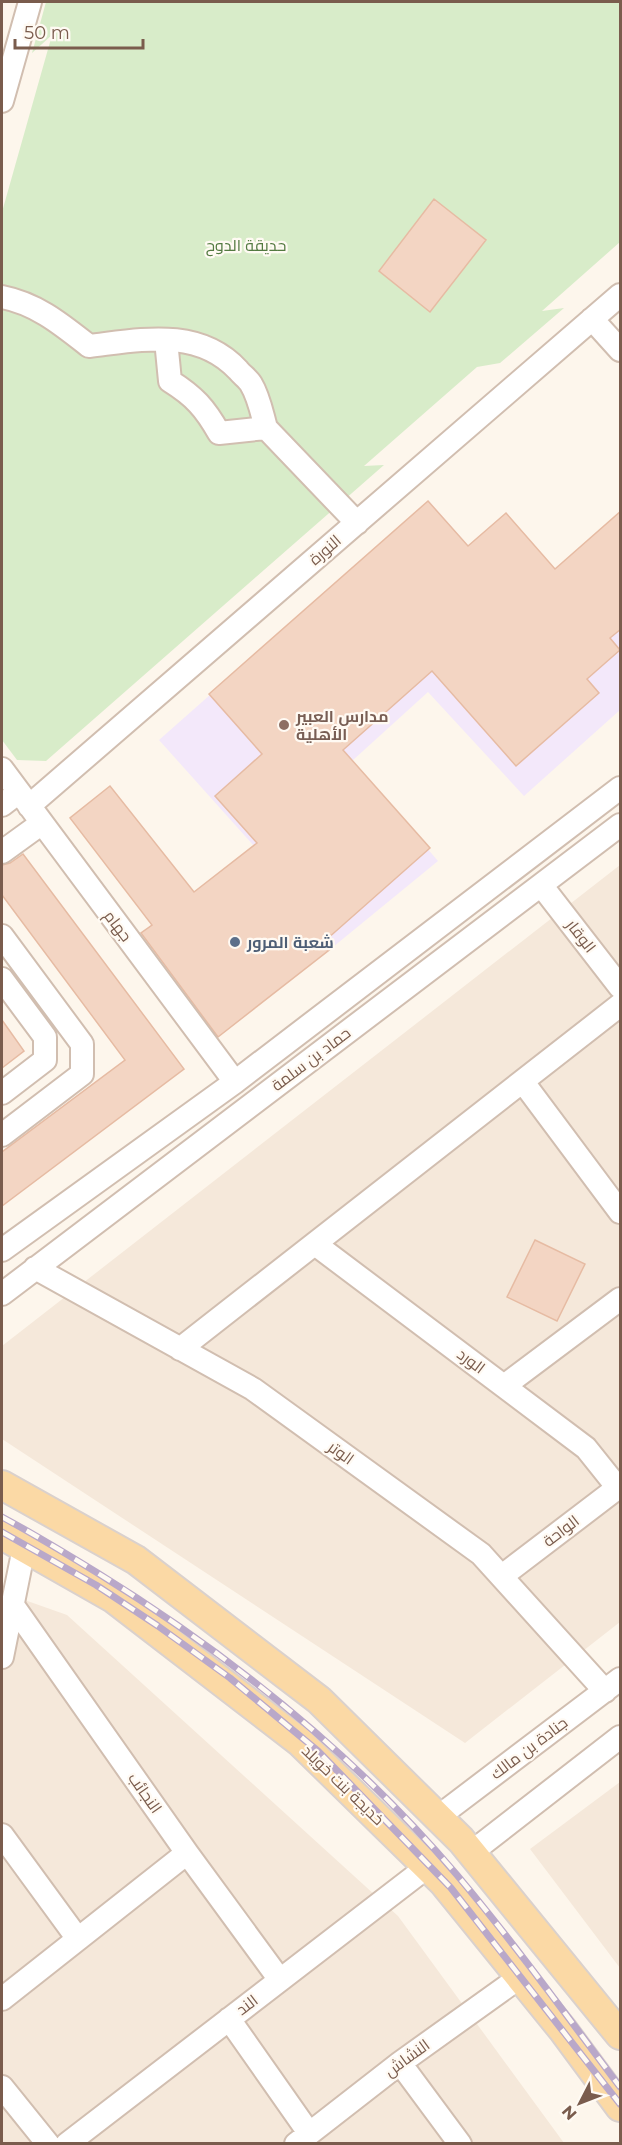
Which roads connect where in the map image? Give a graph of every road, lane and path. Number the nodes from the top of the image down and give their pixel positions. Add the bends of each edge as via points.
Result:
1 (30, 2) edge
2 (2, 101) edge
3 (621, 294) edge
4 (2, 297) edge
5 (592, 319) junction
6 (166, 340) junction
7 (621, 350) edge
8 (266, 428) junction
9 (357, 523) junction
10 (2, 769) edge
11 (621, 788) edge
12 (23, 807) edge
13 (621, 825) edge
14 (2, 852) edge
15 (541, 885) junction
16 (2, 936) edge
17 (2, 979) edge
18 (621, 987) edge
19 (621, 1005) edge
20 (235, 1082) junction
21 (523, 1082) junction
22 (2, 1093) edge
23 (2, 1136) edge
24 (621, 1212) edge
25 (315, 1244) junction
26 (2, 1250) edge
27 (35, 1268) junction
28 (2, 1294) edge
29 (621, 1299) edge
30 (180, 1349) junction
31 (504, 1386) junction
32 (2, 1485) edge
33 (619, 1487) edge
34 (13, 1541) edge
35 (502, 1576) junction
36 (12, 1604) junction
37 (2, 1657) edge
38 (613, 1685) edge
39 (621, 1737) edge
40 (438, 1817) junction
41 (2, 1835) edge
42 (472, 1852) junction
43 (187, 1853) junction
44 (427, 1867) junction
45 (78, 1939) junction
46 (520, 1977) junction
47 (280, 1980) junction
48 (2, 1999) edge
49 (229, 2019) junction
50 (621, 2035) edge
51 (400, 2063) junction
52 (2, 2087) edge
53 (621, 2107) edge
54 (303, 2138) edge
55 (48, 2144) edge
56 (67, 2144) edge
57 (460, 2144) edge

1 - 2 street
3 - 5 street, النورة
4 - 6 street via 41,310 89,346
5 - 7 street
5 - 9 street, النورة
6 - 8 street via 203,345 229,360 250,383
6 - 8 street via 170,381 192,395 219,433
8 - 9 street
9 - 12 street, النورة
10 - 12 street, جهام
11 - 20 street, حماد بن سلمة
12 - 14 street, النورة
12 - 20 street, جهام
13 - 15 street, حماد بن سلمة
15 - 18 street, الوقار
15 - 27 street, حماد بن سلمة
16 - 23 street via 82,1044 82,1074
17 - 22 street via 45,1037 45,1060
19 - 21 street
20 - 26 street, حماد بن سلمة
21 - 24 street
21 - 25 street
25 - 30 street
25 - 31 street, الورد
27 - 28 street, حماد بن سلمة
27 - 30 street, الوتر
29 - 31 street
30 - 35 street, الوتر via 253,1389 482,1554
31 - 33 street, الورد via 586,1448
32 - 40 main road via 136,1560 319,1700
33 - 35 street, الواحة
34 - 36 street
34 - 44 main road, خديجة بنت خويلد via 113,1598 300,1742
35 - 38 street, الوتر
36 - 37 street
36 - 43 street, النجائب
38 - 40 street, جنادة بن مالك
39 - 42 street
40 - 42 main road
41 - 45 street
42 - 50 main road
43 - 45 street
43 - 47 street, النجائب
44 - 46 main road, خديجة بنت خويلد
44 - 47 street, الند
45 - 48 street
46 - 51 street, النشاش
46 - 53 main road, خديجة بنت خويلد
47 - 49 street, الند
49 - 54 street
49 - 56 street, الند
51 - 54 street, النشاش
51 - 57 street
52 - 55 street

